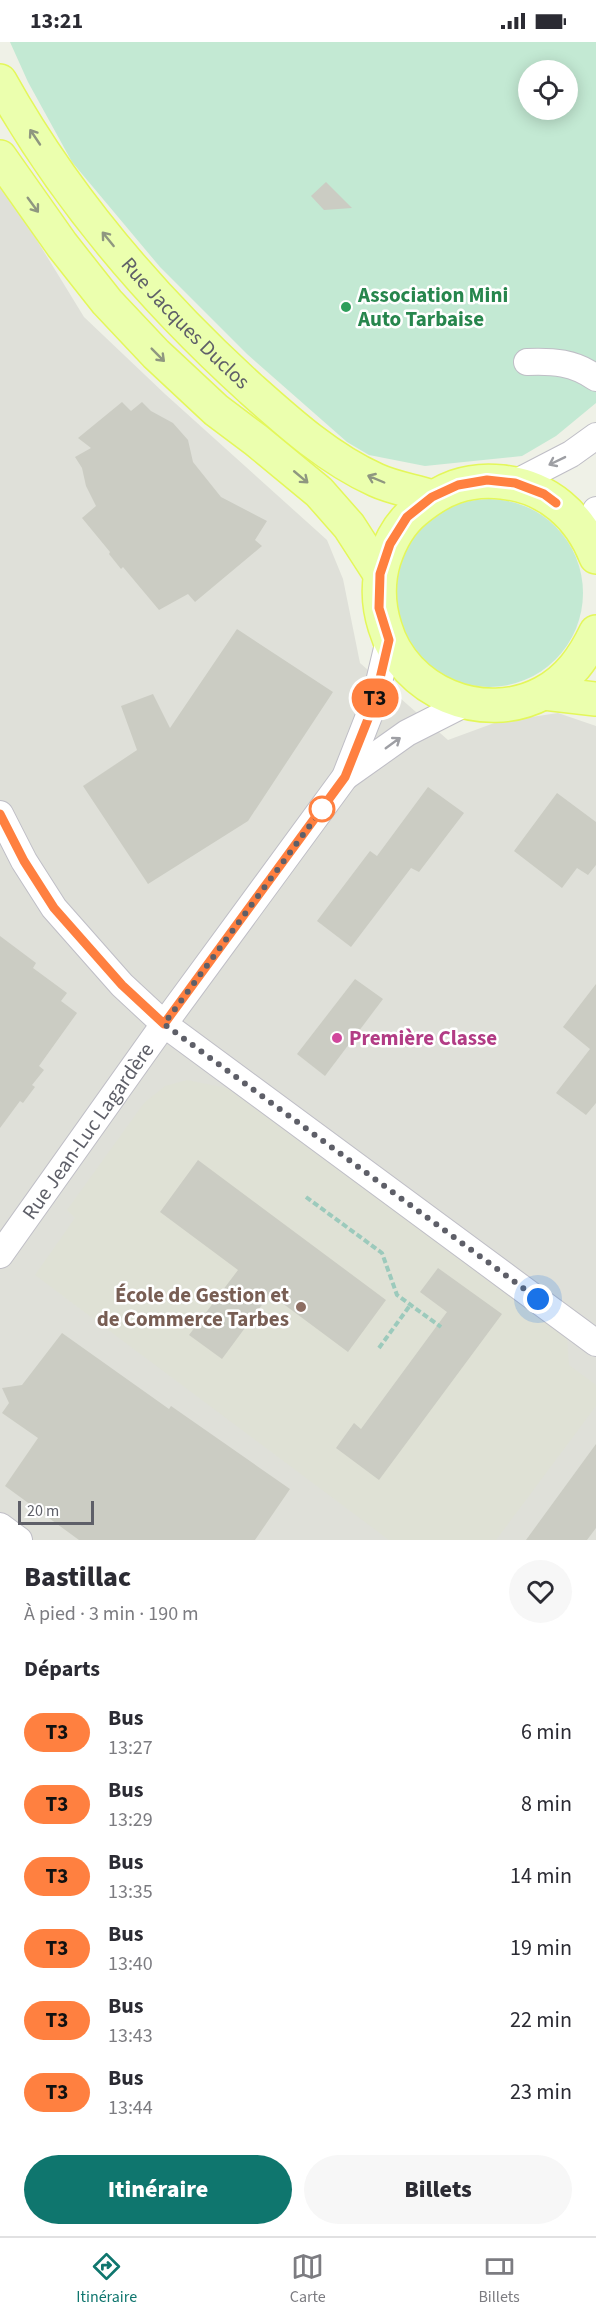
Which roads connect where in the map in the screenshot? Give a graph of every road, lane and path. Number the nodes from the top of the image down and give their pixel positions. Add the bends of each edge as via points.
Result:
1 (0, 81) edge
2 (0, 157) edge
3 (527, 362) dead end
4 (596, 378) edge
5 (596, 436) edge
6 (515, 483) junction
7 (432, 497) junction
8 (593, 535) edge
9 (380, 574) junction
10 (596, 632) edge
11 (389, 640) junction
12 (543, 693) junction
13 (596, 699) edge
14 (466, 703) junction
15 (345, 777) junction
16 (0, 814) edge
17 (164, 1024) junction
18 (306, 1197) dead end
19 (2, 1248) edge
20 (411, 1304) junction
21 (441, 1327) dead end
22 (596, 1343) edge
23 (379, 1348) dead end
24 (0, 1526) edge
25 (19, 1540) edge

7 -> 1 main road, Rue Jacques Duclos via 377,481 341,461 282,417 211,353 140,280 79,203
2 -> 9 main road, Rue Jacques Duclos via 107,302 216,410 319,492 349,526
3 - 4 street via 555,360 582,367
5 -> 6 street via 571,454
6 - 7 main road via 487,480 458,485
6 - 8 main road via 544,494
7 - 9 main road via 407,517 390,544
9 - 11 main road via 379,608
10 - 12 main road via 573,669
11 - 14 main road via 408,669 434,690
11 - 15 street, Rue Jean-Luc Lagardère via 374,704
12 - 13 main road
12 - 14 main road via 510,704
15 -> 14 street, Rue Jean-Luc Lagardère via 407,733
15 - 17 street, Rue Jean-Luc Lagardère
16 - 17 street via 54,908 122,985
17 - 19 street, Rue Jean-Luc Lagardère
17 - 22 street
18 - 20 path via 382,1253 398,1295
20 - 21 path
20 - 23 path
24 - 25 street

